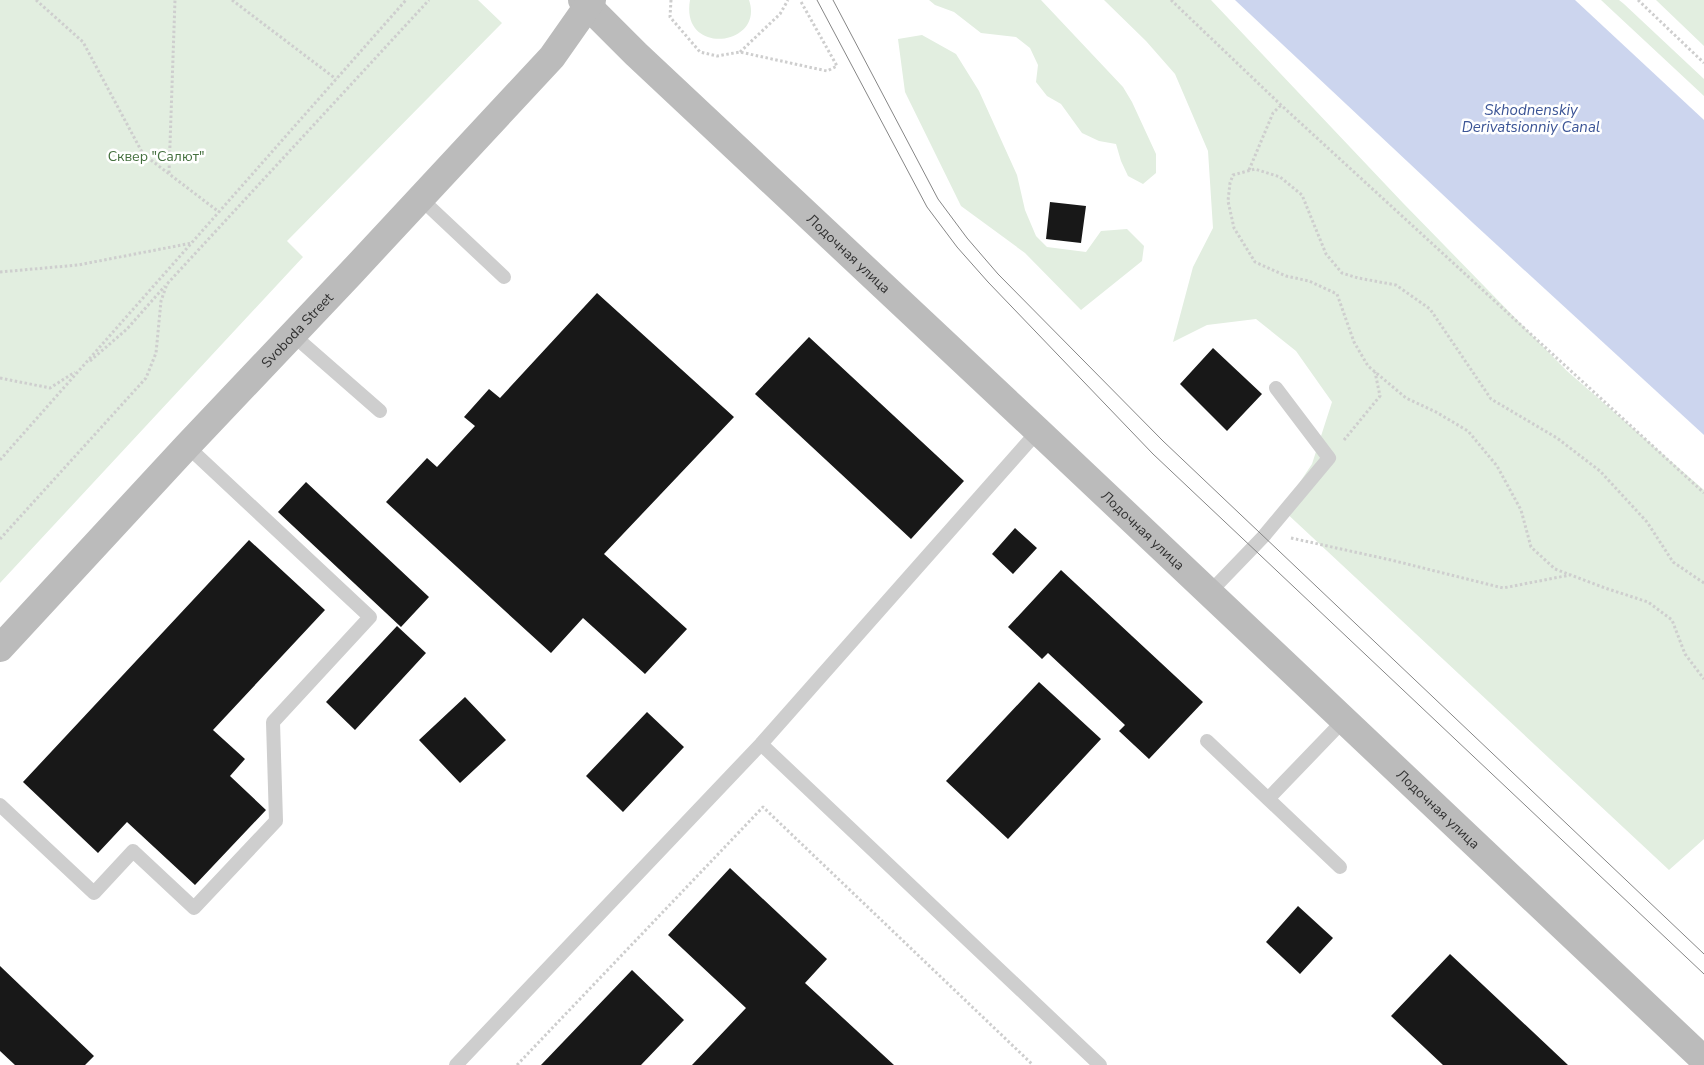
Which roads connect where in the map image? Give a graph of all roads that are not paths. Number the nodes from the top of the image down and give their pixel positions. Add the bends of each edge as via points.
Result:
1 (588, 2) edge
2 (420, 198) junction
3 (504, 276) dead end
4 (292, 335) junction
5 (1276, 388) dead end
6 (380, 411) dead end
7 (1038, 431) junction
8 (187, 446) junction
9 (1209, 593) junction
10 (0, 648) edge
11 (1344, 720) junction
12 (1207, 741) dead end
13 (761, 744) junction
14 (1268, 799) junction
15 (0, 806) edge
16 (1340, 867) dead end
17 (1704, 1060) edge
18 (456, 1065) edge
19 (1100, 1065) edge

1 - 2 street, Svoboda Street via 552,57
1 - 7 street, Лодочная улица via 636,54
2 - 3 lane
2 - 4 street, Svoboda Street
4 - 6 lane
4 - 8 street, Svoboda Street
5 - 9 lane via 1329,458 1266,533
7 - 9 street, Лодочная улица
7 - 13 lane
8 - 10 street, Svoboda Street
8 - 15 lane via 370,617 273,722 276,821 194,908 133,851 94,893
9 - 11 street, Лодочная улица
11 - 14 lane
11 - 17 street, Лодочная улица
12 - 14 lane
13 - 18 lane
13 - 19 lane
14 - 16 lane

